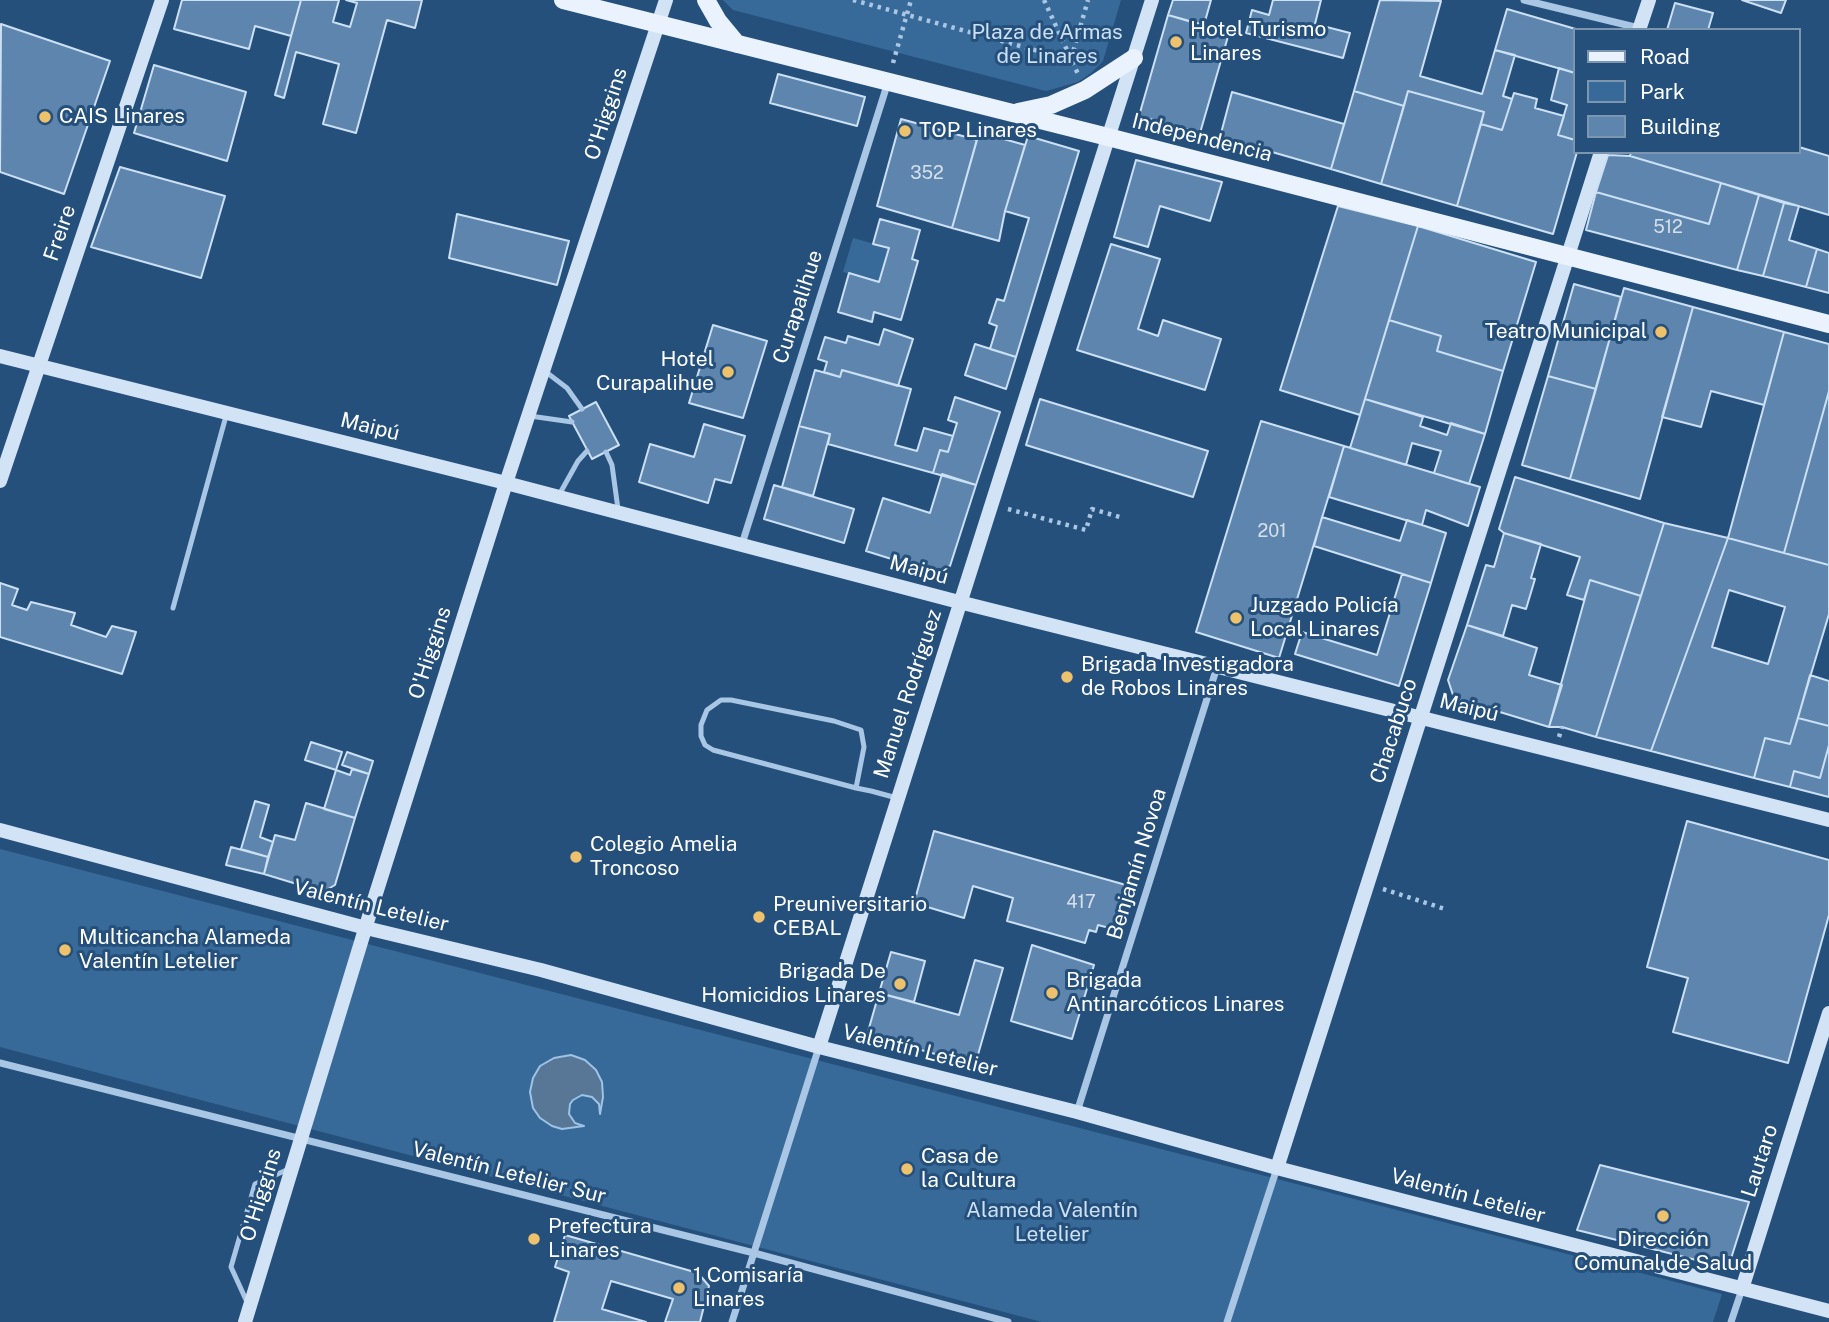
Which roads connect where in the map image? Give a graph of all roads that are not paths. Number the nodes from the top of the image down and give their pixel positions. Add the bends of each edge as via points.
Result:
1 (162, 0) edge
2 (563, 0) edge
3 (666, 0) edge
4 (706, 0) edge
5 (1152, 0) edge
6 (1524, 0) edge
7 (1649, 0) edge
8 (658, 24) junction
9 (1635, 28) edge
10 (1639, 28) edge
11 (737, 44) junction
12 (1134, 58) junction
13 (888, 82) junction
14 (1014, 113) junction
15 (1108, 137) junction
16 (1600, 154) edge
17 (1568, 256) junction
18 (1829, 324) edge
19 (0, 356) edge
20 (37, 365) junction
21 (543, 370) junction
22 (582, 409) dead end
23 (227, 413) junction
24 (529, 416) junction
25 (572, 422) dead end
26 (587, 451) dead end
27 (606, 452) dead end
28 (0, 481) edge
29 (506, 483) junction
30 (558, 496) junction
31 (619, 512) junction
32 (741, 544) junction
33 (959, 602) junction
34 (173, 608) dead end
35 (1217, 667) junction
36 (1420, 718) junction
37 (856, 788) junction
38 (897, 798) junction
39 (1829, 820) edge
40 (0, 830) edge
41 (366, 928) junction
42 (1829, 1013) edge
43 (819, 1047) junction
44 (0, 1063) edge
45 (1077, 1112) junction
46 (300, 1139) junction
47 (292, 1168) junction
48 (1277, 1168) junction
49 (754, 1253) junction
50 (1742, 1289) junction
51 (250, 1306) junction
52 (1829, 1311) edge
53 (245, 1322) edge
54 (732, 1322) edge
55 (1008, 1322) edge
56 (1227, 1322) edge
57 (1731, 1322) edge

1 - 20 main road, Freire
2 - 8 main road, Independencia
3 - 8 main road, O'Higgins
4 - 11 main road
5 - 12 main road, Manuel Rodríguez
6 - 9 street
7 - 10 main road
8 - 11 main road, Independencia
8 - 21 main road, O'Higgins
11 - 13 main road, Independencia
12 - 14 main road via 1085,90 1051,105
12 - 15 main road, Manuel Rodríguez
13 - 14 main road, Independencia
13 - 32 street, Curapalihue
14 - 15 main road, Independencia
15 - 17 main road, Independencia
15 - 33 main road, Manuel Rodríguez
16 - 17 main road, Chacabuco
17 - 18 main road, Independencia
17 - 36 main road, Chacabuco
19 - 20 main road, Maipú
20 - 23 main road, Maipú
20 - 28 main road, Freire
21 - 22 lane via 567,388
21 - 24 main road, O'Higgins
23 - 29 main road, Maipú
23 - 34 lane
24 - 25 lane
24 - 29 main road, O'Higgins
26 - 30 lane
27 - 31 lane
29 - 30 main road, Maipú
29 - 41 main road, O'Higgins
30 - 31 main road, Maipú
31 - 32 main road, Maipú
32 - 33 main road, Maipú
33 - 35 main road, Maipú
33 - 38 main road, Manuel Rodríguez
35 - 36 main road, Maipú
35 - 45 street, Benjamín Novoa
36 - 39 main road, Maipú
36 - 48 main road, Chacabuco
37 - 37 lane via 713,750 701,736 707,710 721,700 731,700 860,730 864,747
37 - 38 lane
38 - 43 main road, Manuel Rodríguez
40 - 41 main road, Valentín Letelier
41 - 43 main road, Valentín Letelier via 541,970
41 - 46 main road, O'Higgins
42 - 50 main road, Lautaro
43 - 45 main road, Valentín Letelier
43 - 49 street, Manuel Rodríguez
44 - 46 street, Valentín Letelier Sur
45 - 48 main road, Valentín Letelier
46 - 47 main road, O'Higgins
46 - 49 street, Valentín Letelier Sur
47 - 51 main road, O'Higgins
47 - 51 lane via 255,1184 231,1268
48 - 50 main road, Valentín Letelier
48 - 56 street, Chacabuco
49 - 54 street, Manuel Rodríguez
49 - 55 street, Valentín Letelier Sur
50 - 52 main road, Valentín Letelier
50 - 57 street, Lautaro
51 - 53 main road, O'Higgins

